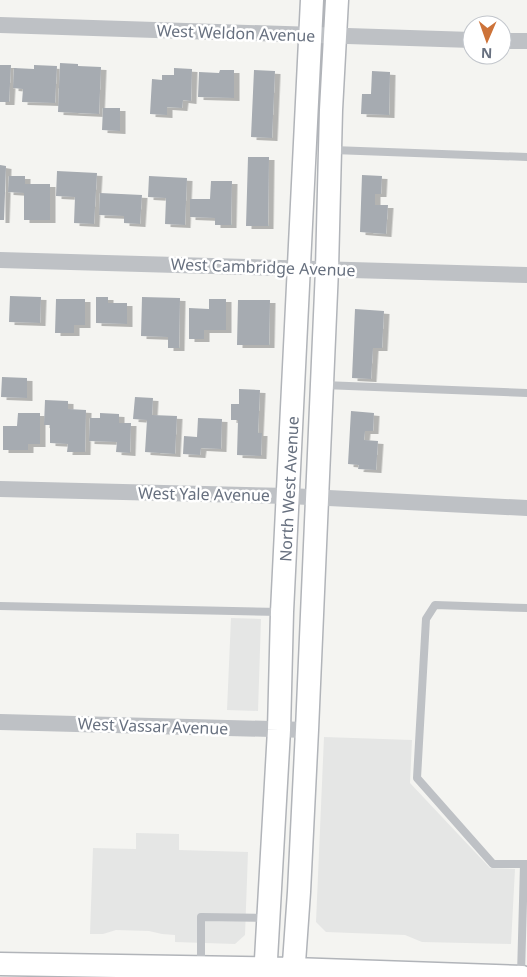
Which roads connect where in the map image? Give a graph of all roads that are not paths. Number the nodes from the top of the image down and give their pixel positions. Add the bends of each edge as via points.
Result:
1 (312, 0) edge
2 (338, 0) edge
3 (0, 25) edge
4 (311, 35) junction
5 (336, 36) junction
6 (462, 40) edge
7 (512, 41) edge
8 (527, 41) edge
9 (331, 150) junction
10 (527, 157) edge
11 (0, 260) edge
12 (299, 268) junction
13 (327, 269) junction
14 (527, 275) edge
15 (321, 384) junction
16 (527, 392) edge
17 (0, 489) edge
18 (289, 496) junction
19 (317, 498) junction
20 (527, 508) edge
21 (0, 606) edge
22 (527, 608) edge
23 (282, 612) junction
24 (0, 722) edge
25 (279, 730) junction
26 (307, 730) junction
27 (526, 864) edge
28 (268, 918) junction
29 (0, 964) edge
30 (192, 970) edge
31 (265, 972) edge
32 (293, 973) edge
33 (398, 975) edge
34 (522, 977) edge

1 - 4 main road, North West Avenue
2 - 5 main road, North West Avenue
3 - 4 street, West Weldon Avenue
4 - 5 street, West Weldon Avenue
4 - 12 main road, North West Avenue
5 - 6 street, West Weldon Avenue
5 - 9 main road, North West Avenue
7 - 8 street
9 - 10 lane
9 - 13 main road, North West Avenue
11 - 12 street, West Cambridge Avenue
12 - 13 street, West Cambridge Avenue
12 - 18 main road, North West Avenue
13 - 14 street, West Cambridge Avenue
13 - 15 main road, North West Avenue
15 - 16 lane
15 - 19 main road, North West Avenue
17 - 18 street, West Yale Avenue
18 - 19 street, West Yale Avenue
18 - 23 main road, North West Avenue
19 - 20 street, West Yale Avenue
19 - 26 main road, North West Avenue
21 - 23 lane
22 - 27 lane via 434,605 426,619 417,778 493,864
23 - 25 main road, North West Avenue
24 - 25 street, West Vassar Avenue
25 - 26 street, West Vassar Avenue
25 - 28 main road, North West Avenue
26 - 32 main road, North West Avenue
27 - 34 lane
28 - 30 lane via 201,916
28 - 31 main road, North West Avenue
29 - 30 main road
30 - 31 main road
31 - 32 main road
32 - 33 main road
33 - 34 main road

